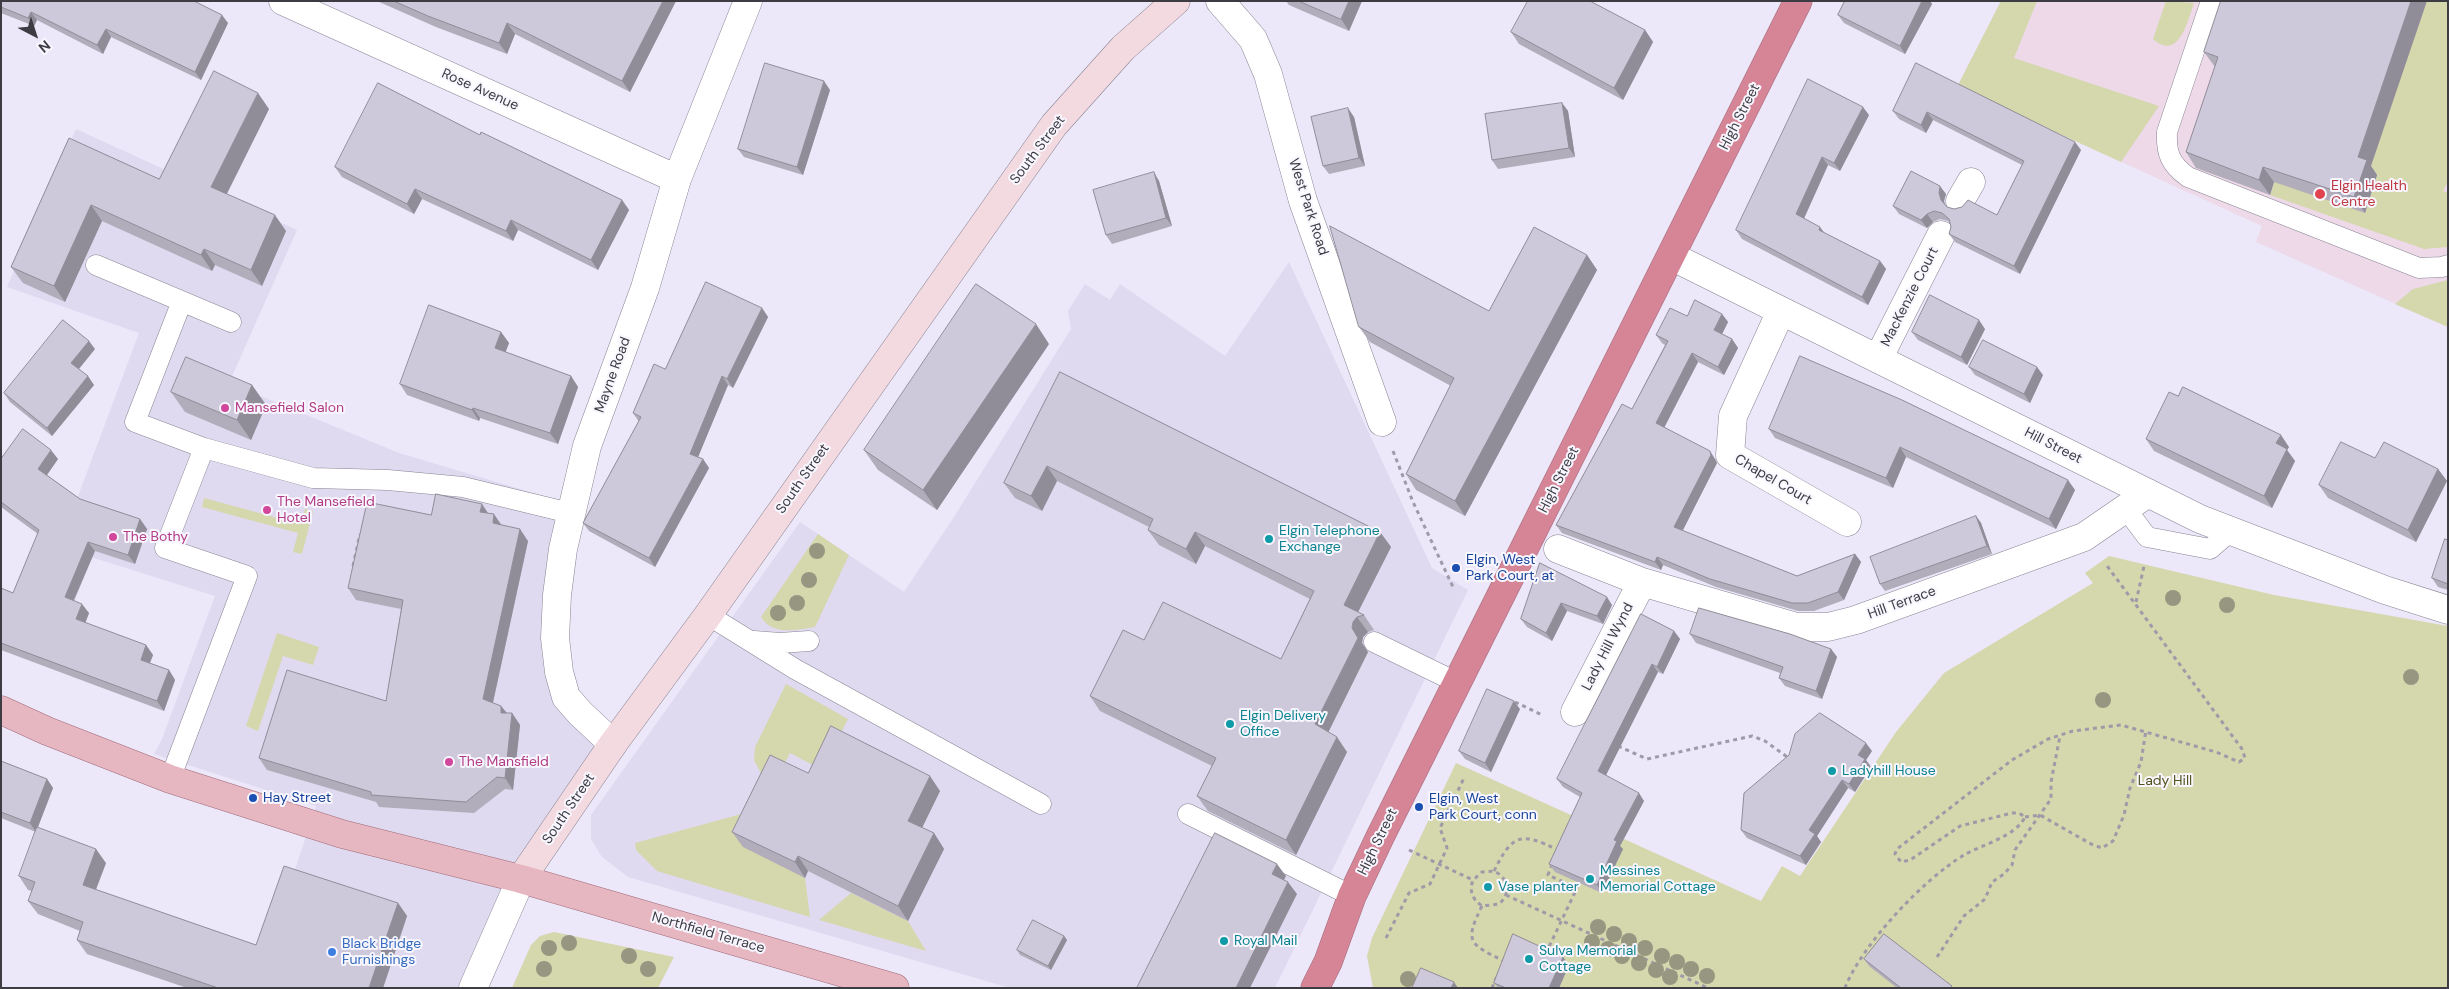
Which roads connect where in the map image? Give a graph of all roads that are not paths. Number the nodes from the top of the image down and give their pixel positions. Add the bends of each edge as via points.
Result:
1 (283, 1) edge
2 (748, 1) edge
3 (1176, 1) edge
4 (1220, 1) edge
5 (1798, 1) edge
6 (2211, 1) edge
7 (677, 179) junction
8 (1941, 235) dead end
9 (1671, 256) junction
10 (96, 265) dead end
11 (2448, 265) edge
12 (182, 301) junction
13 (1781, 311) junction
14 (231, 322) dead end
15 (1878, 359) junction
16 (1382, 422) road end
17 (204, 448) junction
18 (2148, 493) junction
19 (2126, 509) junction
20 (570, 513) junction
21 (1847, 522) dead end
22 (2231, 531) junction
23 (1558, 549) dead end
24 (1642, 582) junction
25 (2448, 610) edge
26 (708, 615) junction
27 (749, 641) junction
28 (809, 641) dead end
29 (1374, 642) dead end
30 (1458, 683) junction
31 (1, 710) edge
32 (1574, 712) dead end
33 (613, 744) junction
34 (170, 779) junction
35 (1041, 804) dead end
36 (1188, 814) dead end
37 (521, 879) junction
38 (1352, 896) junction
39 (1328, 975) edge
40 (473, 988) edge
41 (895, 988) edge
42 (1315, 988) edge

1 - 7 street, Rose Avenue
2 - 7 street, Mayne Road
3 - 26 street, South Street via 1123,48 1054,125
4 - 16 street, West Park Road via 1252,39 1268,74 1303,201
5 - 9 highway, High Street
6 - 11 lane via 2167,132 2166,148 2176,168 2188,177 2419,268
7 - 20 street, Mayne Road via 645,288 587,446
8 - 15 street, MacKenzie Court
9 - 13 street, Hill Street
9 - 30 highway, High Street
10 - 12 lane
12 - 14 lane
12 - 17 lane via 135,422
13 - 15 street, Hill Street
13 - 21 street, Chapel Court via 1733,416 1730,455
15 - 18 street, Hill Street
17 - 20 lane via 313,478 463,487
17 - 34 lane via 165,548 247,576
18 - 19 street, Hill Terrace
18 - 22 street, Hill Street
19 - 22 lane via 2147,537 2210,549
19 - 24 street, Hill Terrace via 2084,537 1856,620 1814,628 1796,627
20 - 33 street, Mayne Road via 557,595 555,638 559,672 566,697
22 - 25 street, Hill Street via 2385,590
23 - 24 street, Hill Terrace
24 - 32 street, Lady Hill Wynd
26 - 27 lane
26 - 33 street, South Street
27 - 28 lane
27 - 35 lane
29 - 30 lane
30 - 38 highway, High Street
31 - 34 main road
33 - 37 street, South Street
34 - 37 main road via 342,834
36 - 38 lane
37 - 40 street, South Street
37 - 41 main road, Northfield Terrace
38 - 39 highway, High Street
39 - 42 highway, High Street

